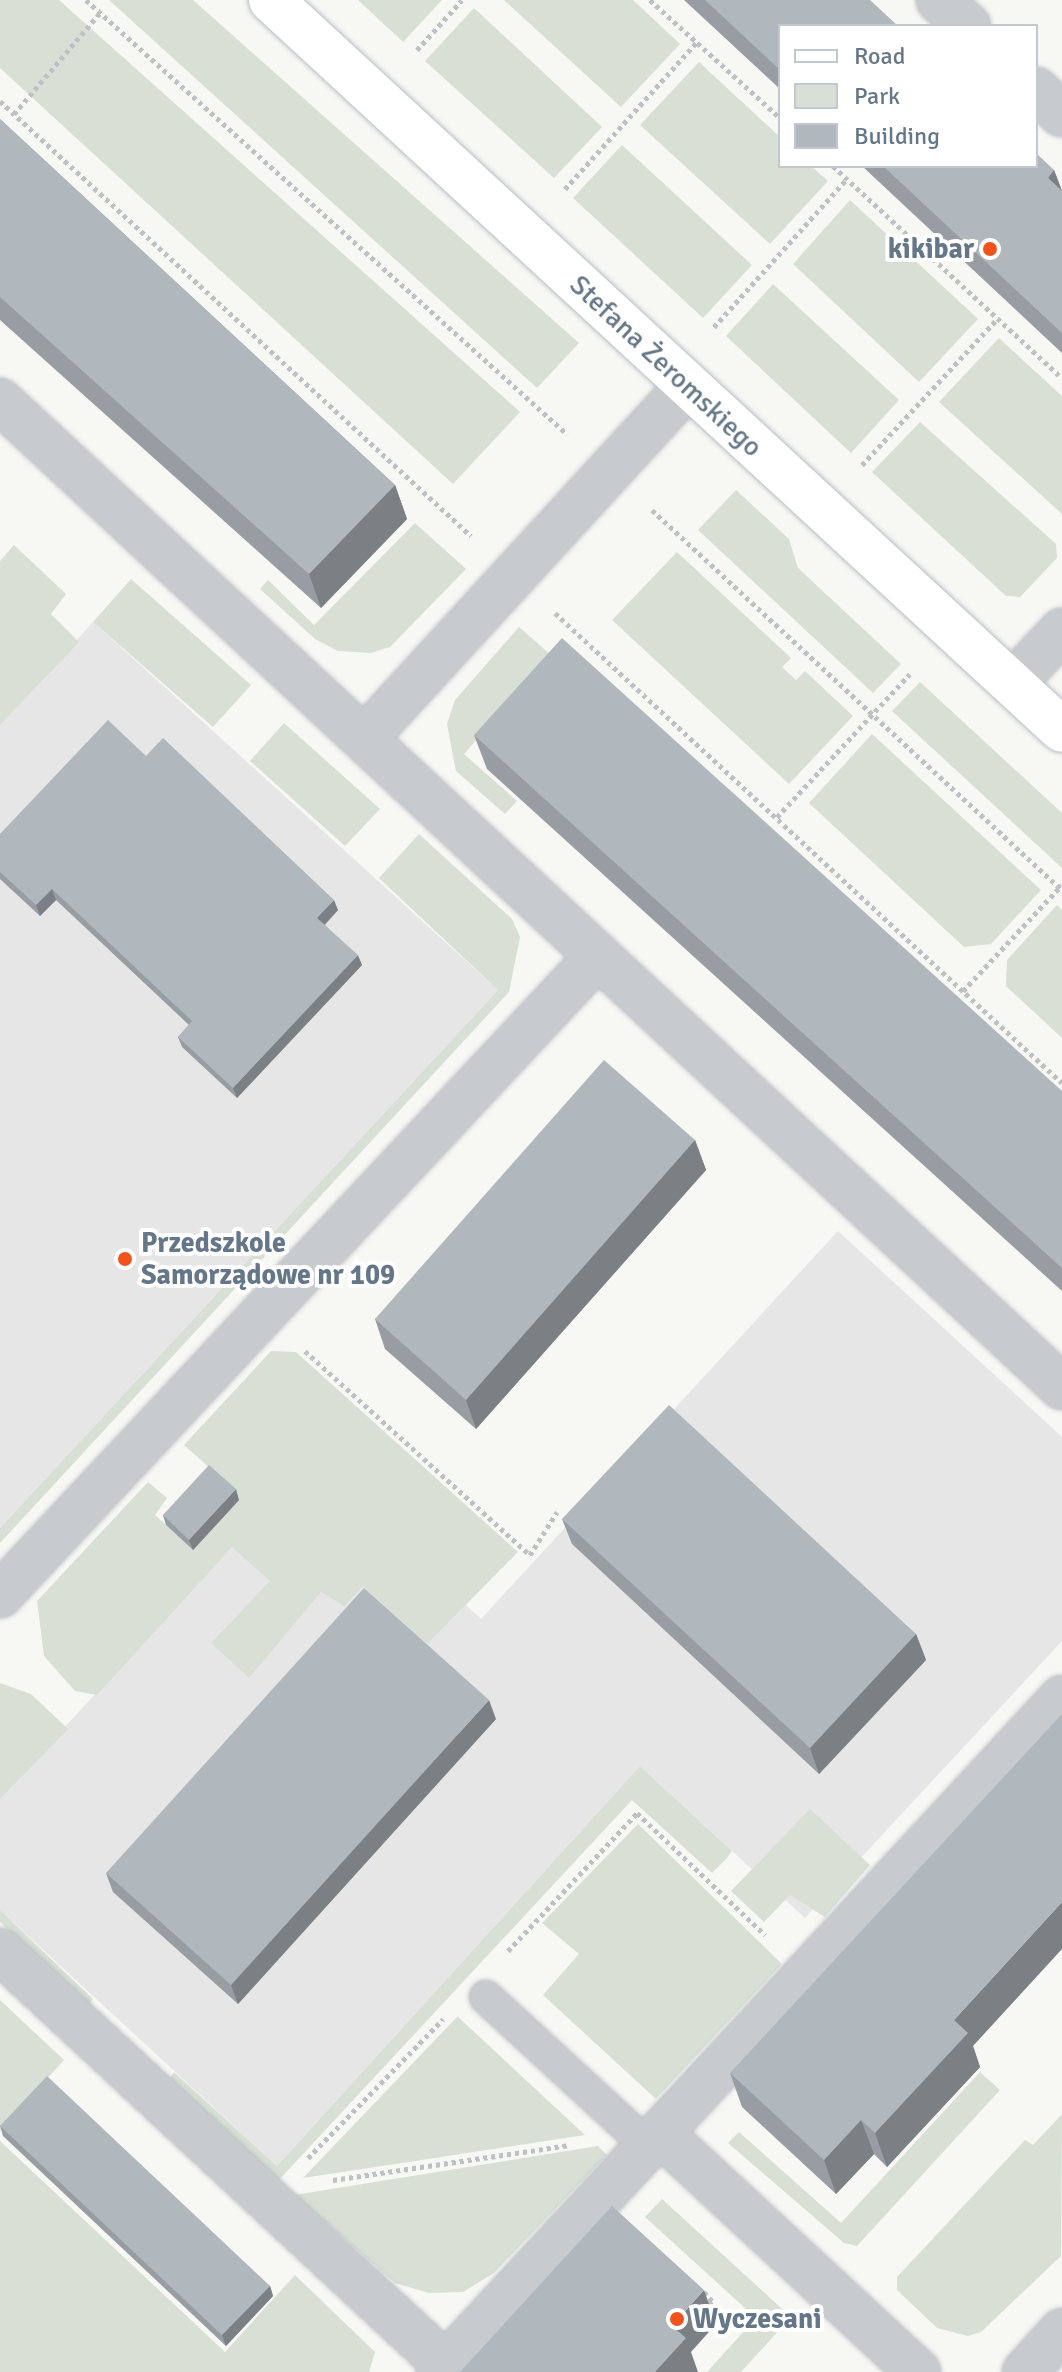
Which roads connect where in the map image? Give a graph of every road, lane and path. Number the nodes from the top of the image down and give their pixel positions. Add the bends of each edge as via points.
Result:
1 (86, 0) edge
2 (271, 0) edge
3 (462, 0) edge
4 (650, 0) edge
5 (939, 0) edge
6 (100, 13) junction
7 (966, 24) edge
8 (697, 42) junction
9 (417, 50) dead end
10 (1038, 92) edge
11 (0, 101) edge
12 (14, 114) junction
13 (1062, 114) edge
14 (778, 116) edge
15 (835, 168) edge
16 (847, 179) junction
17 (565, 189) dead end
18 (998, 318) junction
19 (714, 327) dead end
20 (1062, 378) edge
21 (688, 386) junction
22 (0, 401) edge
23 (572, 438) dead end
24 (862, 465) dead end
25 (642, 501) dead end
26 (479, 542) dead end
27 (546, 604) dead end
28 (1062, 631) edge
29 (910, 674) dead end
30 (1012, 684) junction
31 (873, 714) junction
32 (1062, 730) edge
33 (365, 738) junction
34 (777, 817) junction
35 (1061, 887) edge
36 (598, 956) junction
37 (963, 991) junction
38 (1062, 1083) edge
39 (293, 1341) dead end
40 (1062, 1387) edge
41 (557, 1512) dead end
42 (0, 1595) edge
43 (1062, 1698) edge
44 (0, 1951) edge
45 (486, 1997) dead end
46 (648, 2138) junction
47 (319, 2182) dead end
48 (702, 2290) edge
49 (701, 2310) edge
50 (1062, 2331) edge
51 (442, 2368) edge
52 (918, 2372) edge
53 (1025, 2372) edge

1 - 6 path
2 - 21 street, Stefana Żeromskiego
3 - 9 path
4 - 8 path
5 - 7 street
6 - 12 path
6 - 23 path
8 - 14 path
8 - 17 path
10 - 13 street
11 - 12 path
12 - 26 path
15 - 16 path
16 - 18 path
16 - 19 path
18 - 20 path
18 - 24 path
21 - 30 street, Stefana Żeromskiego
21 - 33 street
22 - 33 street
25 - 31 path
27 - 34 path
28 - 30 street
29 - 31 path
30 - 32 street, Stefana Żeromskiego
31 - 34 path
31 - 35 path
33 - 36 street
34 - 37 path
35 - 37 path
36 - 40 street
36 - 42 street
37 - 38 path
39 - 41 path via 530,1555
43 - 46 street
44 - 51 street
45 - 46 lane
46 - 47 path
46 - 51 street
46 - 52 street
48 - 49 path via 712,2301
50 - 53 street

